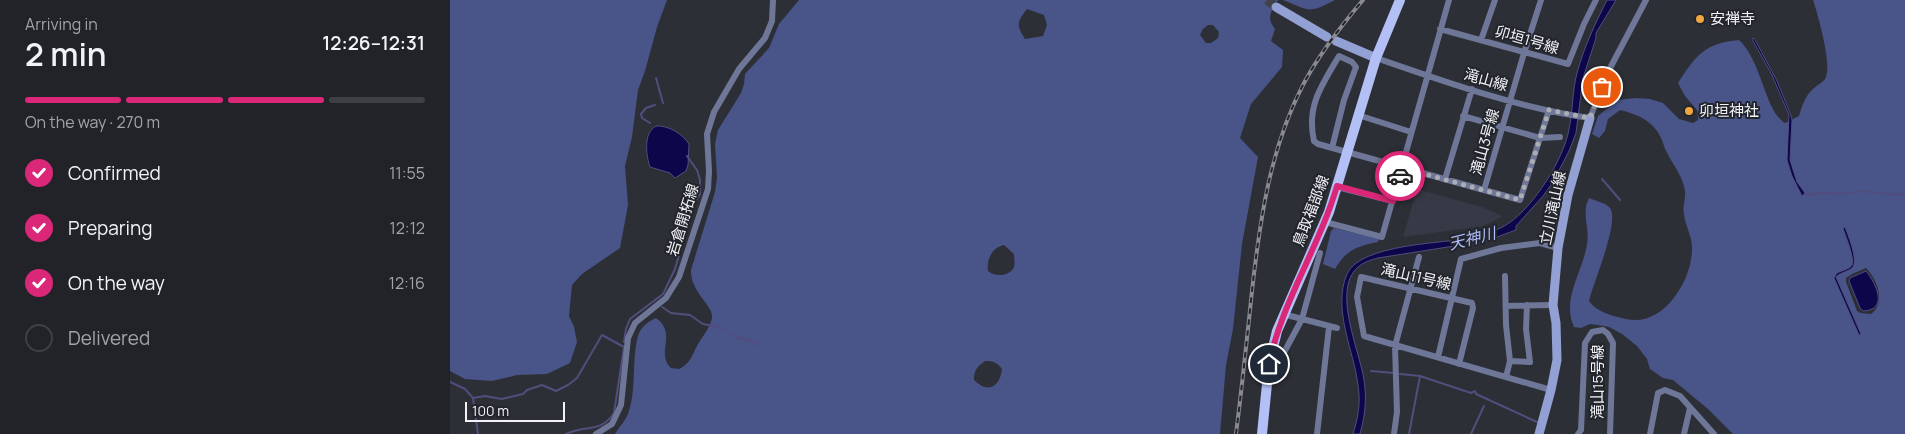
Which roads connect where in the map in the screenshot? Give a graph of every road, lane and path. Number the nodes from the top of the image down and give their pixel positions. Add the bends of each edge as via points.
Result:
1 (773, 0) edge
2 (1400, 0) edge
3 (1449, 0) edge
4 (1495, 0) edge
5 (1541, 0) edge
6 (1596, 0) edge
7 (1646, 0) edge
8 (1276, 7) tunnel mouth
9 (1440, 29) junction
10 (1481, 40) junction
11 (1346, 45) junction
12 (1524, 53) junction
13 (1339, 56) junction
14 (1376, 58) junction
15 (1427, 76) junction
16 (1472, 89) junction
17 (1510, 100) junction
18 (1549, 110) junction
19 (1358, 115) junction
20 (1464, 116) junction
21 (1585, 117) junction
22 (1502, 128) junction
23 (1411, 132) junction
24 (1560, 137) dead end
25 (1540, 138) junction
26 (1332, 148) junction
27 (1347, 152) junction
28 (1402, 168) junction
29 (1445, 179) junction
30 (1337, 186) junction
31 (1484, 190) junction
32 (1393, 201) junction
33 (1325, 222) junction
34 (1558, 248) junction
35 (1320, 253) dead end
36 (1419, 257) dead end
37 (1506, 276) dead end
38 (1410, 289) junction
39 (1451, 298) junction
40 (1553, 305) junction
41 (1506, 306) junction
42 (1527, 306) junction
43 (1283, 314) junction
44 (1302, 320) junction
45 (1329, 327) junction
46 (1337, 328) dead end
47 (1395, 346) junction
48 (1438, 357) junction
49 (1281, 358) dead end
50 (1510, 361) junction
51 (1459, 364) junction
52 (1506, 377) junction
53 (1551, 390) junction
54 (1690, 408) junction
55 (1541, 433) edge
56 (596, 434) edge
57 (1262, 434) edge
58 (1317, 434) edge
59 (1394, 434) edge
60 (1578, 434) edge
61 (1610, 434) edge
62 (1650, 434) edge
63 (1684, 434) edge
64 (1714, 434) edge

1 - 56 street, 岩倉開拓線 via 772,21 765,38 739,69 714,112 707,134 708,189 679,277 666,298 631,330 621,405 612,424
2 - 14 main road, 鳥取福部線
3 - 9 street
4 - 10 street
5 - 12 street, 滝山3号線
6 - 12 street, 卯垣1号線 via 1568,64
7 - 21 street, 立川滝山線
8 - 11 street
9 - 10 street, 卯垣1号線
9 - 15 street
10 - 12 street, 卯垣1号線
11 - 13 street
11 - 14 street
12 - 17 street, 滝山3号線
13 - 26 street via 1356,67
13 - 26 street via 1316,96 1312,113 1314,141
14 - 15 street, 滝山線
14 - 19 main road, 鳥取福部線
15 - 16 street, 滝山線
15 - 23 street
16 - 17 street, 滝山線
16 - 20 street
17 - 18 street, 滝山線
17 - 22 street, 滝山3号線
18 - 21 street, 滝山線
18 - 25 street
19 - 23 street
19 - 27 main road, 鳥取福部線
20 - 22 street
20 - 29 street
21 - 34 street, 立川滝山線
22 - 25 street
22 - 31 street, 滝山3号線
23 - 28 street
24 - 25 street
25 - 31 street via 1520,200
26 - 27 street
27 - 28 street
27 - 30 main road, 鳥取福部線
28 - 29 street
28 - 32 street
29 - 31 street
30 - 32 street
30 - 33 main road, 鳥取福部線
32 - 33 street via 1381,240
33 - 43 main road, 鳥取福部線
34 - 39 street via 1540,243 1501,248 1461,259
34 - 40 street, 立川滝山線
35 - 44 street
36 - 38 street
37 - 41 street
38 - 39 street, 滝山11号線
38 - 47 street
38 - 47 street, 滝山11号線 via 1360,276 1357,297 1364,336
39 - 48 street
39 - 51 street, 滝山11号線 via 1472,303 1473,308
40 - 42 street
40 - 53 street, 立川滝山線 via 1557,360
41 - 42 street
41 - 50 street
42 - 50 street via 1530,362
43 - 44 street
43 - 57 main road, 鳥取福部線 via 1269,364
44 - 45 street
44 - 49 street
45 - 46 street
45 - 58 street
47 - 48 street, 滝山11号線
47 - 59 street via 1397,412
48 - 51 street, 滝山11号線
50 - 52 street
51 - 52 street, 滝山11号線
52 - 53 street, 滝山11号線
53 - 55 street, 立川滝山線
54 - 62 street via 1680,396 1665,390 1658,393
54 - 63 street
54 - 64 street
60 - 61 street, 滝山15号線 via 1581,430 1584,343 1592,332 1599,330 1608,334 1613,343

